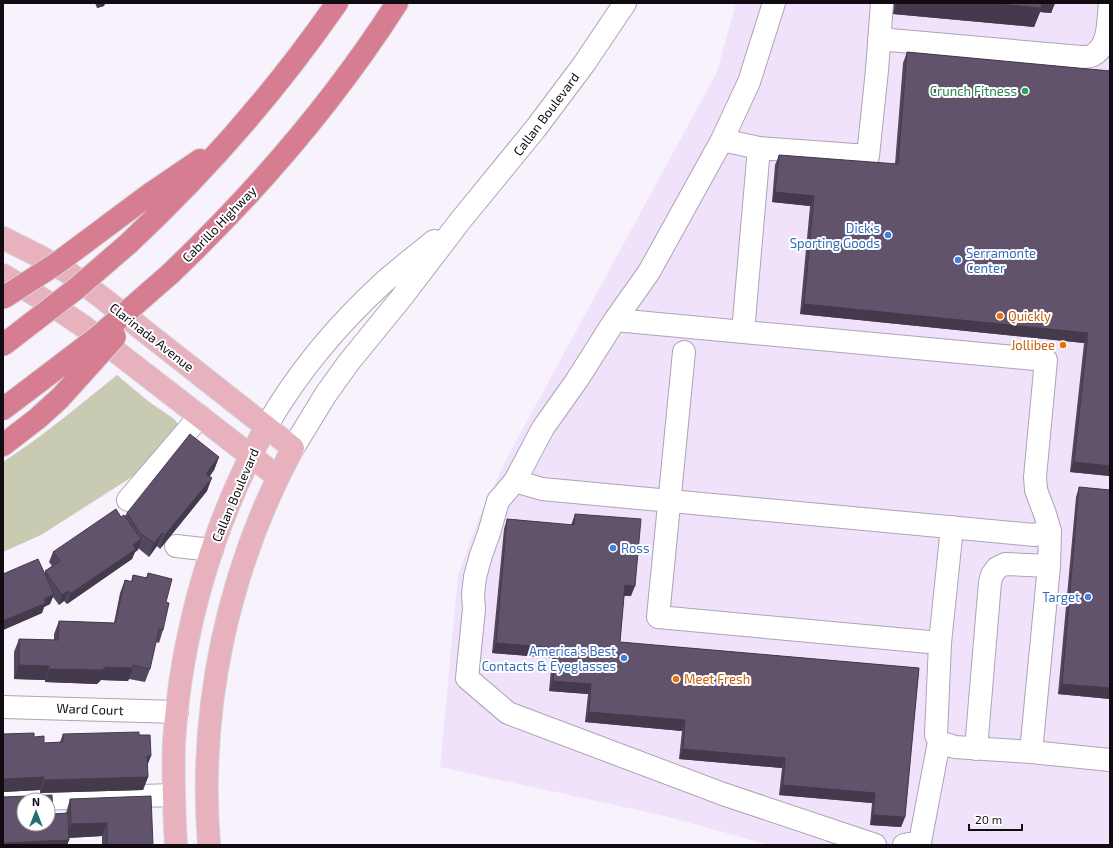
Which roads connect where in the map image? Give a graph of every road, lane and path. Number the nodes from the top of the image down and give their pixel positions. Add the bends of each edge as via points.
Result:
1 (337, 3) edge
2 (398, 3) edge
3 (625, 3) edge
4 (774, 3) edge
5 (882, 3) edge
6 (1110, 3) edge
7 (879, 39) junction
8 (231, 139) junction
9 (722, 140) junction
10 (759, 148) junction
11 (460, 220) junction
12 (3, 238) edge
13 (170, 274) junction
14 (3, 275) edge
15 (3, 298) edge
16 (615, 320) junction
17 (743, 332) junction
18 (3, 345) edge
19 (684, 352) dead end
20 (3, 408) edge
21 (200, 416) junction
22 (266, 427) junction
23 (3, 445) edge
24 (293, 448) junction
25 (250, 456) junction
26 (278, 477) junction
27 (515, 481) junction
28 (128, 500) dead end
29 (670, 501) junction
30 (952, 527) junction
31 (1050, 531) junction
32 (176, 546) dead end
33 (212, 550) junction
34 (1049, 566) junction
35 (940, 644) junction
36 (3, 706) edge
37 (177, 712) junction
38 (939, 742) junction
39 (976, 748) junction
40 (1031, 752) junction
41 (1110, 760) edge
42 (174, 795) junction
43 (3, 800) edge
44 (176, 845) edge
45 (209, 845) edge
46 (875, 845) edge
47 (904, 845) edge

1 - 8 highway via 284,76
2 - 13 highway, Cabrillo Highway via 341,84 294,144 243,202
3 - 11 street, Callan Boulevard via 546,116
4 - 9 street via 749,82
5 - 7 street
6 - 7 street via 1106,35 1101,48 1093,55 1081,57
7 - 10 street via 868,156
8 - 15 highway, bridge via 170,180 56,264
8 - 18 highway, bridge via 180,194 129,243 77,288
9 - 10 street
9 - 16 street via 649,272
10 - 17 street
11 - 22 street, Callan Boulevard via 362,302 311,361
11 - 24 street, Callan Boulevard via 337,379
12 - 22 main road, Clarinada Avenue via 70,273
13 - 20 highway, Cabrillo Highway, bridge via 99,336
13 - 23 highway, bridge via 60,398
14 - 21 main road via 84,326
16 - 17 street
16 - 27 street via 543,428
17 - 31 street via 1046,360 1035,477 1036,490
19 - 29 street
21 - 25 main road
21 - 28 street
22 - 24 main road, Clarinada Avenue
22 - 25 main road, Callan Boulevard
24 - 26 main road, Callan Boulevard
25 - 26 main road
25 - 33 main road, Callan Boulevard
26 - 45 main road, Callan Boulevard via 257,524 237,580 219,658 208,735
27 - 29 street via 542,490
27 - 46 street via 498,501 475,577 467,678 508,713 723,794
29 - 30 street
29 - 35 street via 658,617
30 - 31 street via 1034,535
30 - 35 street
31 - 34 street
32 - 33 street
33 - 37 main road, Callan Boulevard via 191,625
34 - 39 street via 1005,564 997,568 992,575
34 - 40 street
35 - 38 street via 936,735
36 - 37 street, Ward Court
37 - 42 main road, Callan Boulevard
38 - 39 street via 955,747
38 - 47 street via 920,842
39 - 40 street
40 - 41 street
42 - 43 street
42 - 44 main road, Callan Boulevard

